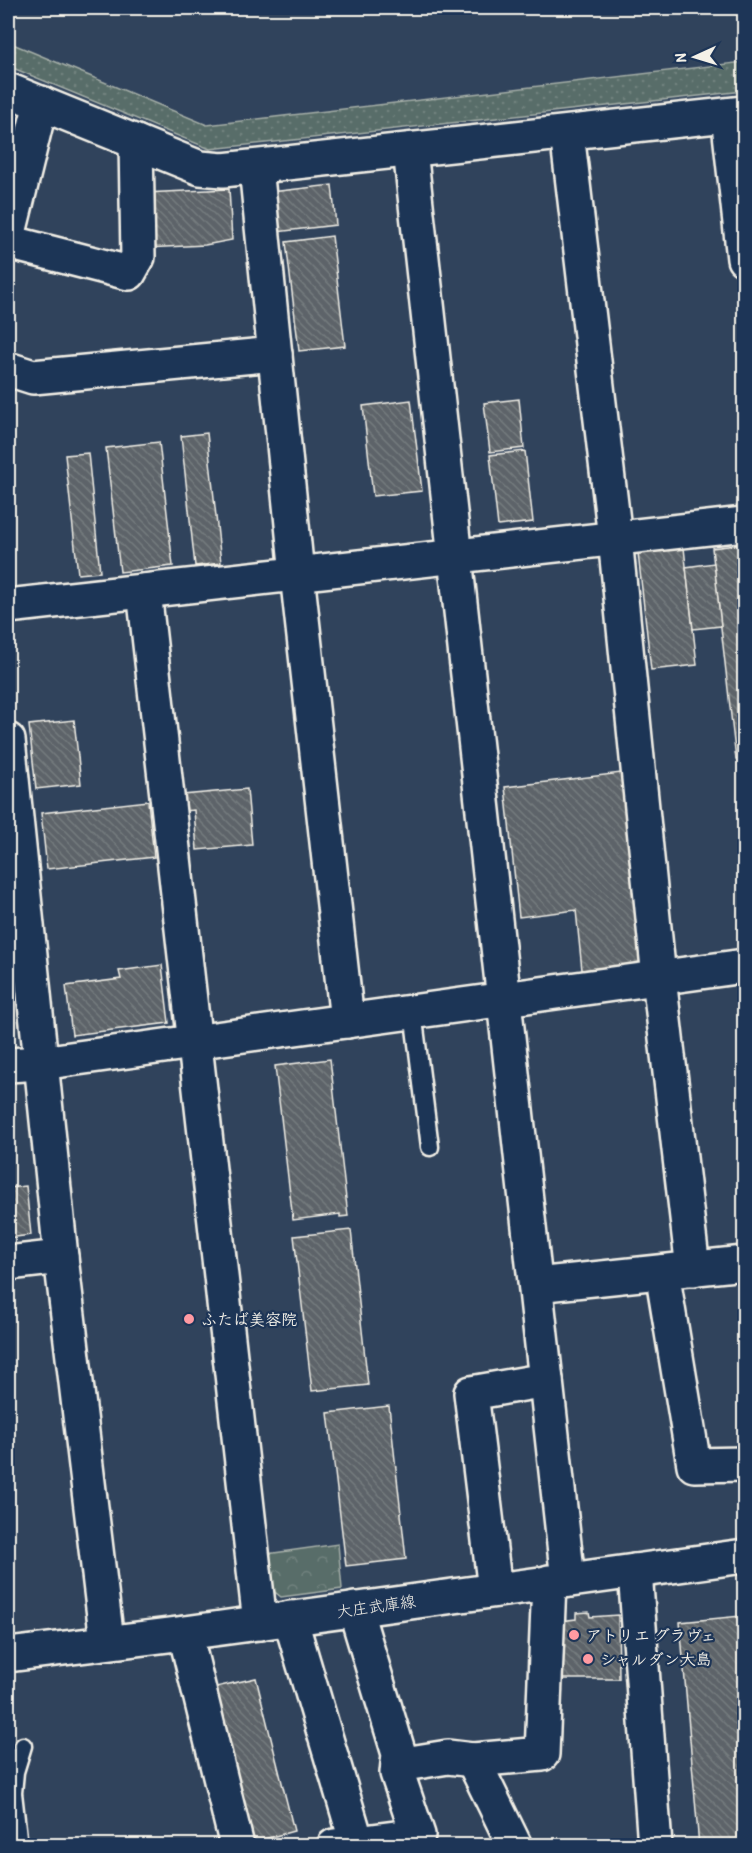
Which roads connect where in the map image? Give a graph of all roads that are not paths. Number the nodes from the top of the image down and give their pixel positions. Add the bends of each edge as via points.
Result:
1 (8, 90) edge
2 (41, 103) junction
3 (736, 114) edge
4 (567, 133) junction
5 (136, 142) junction
6 (410, 150) junction
7 (256, 167) junction
8 (8, 237) edge
9 (8, 242) edge
10 (744, 259) edge
11 (275, 354) junction
12 (8, 369) edge
13 (744, 524) edge
14 (615, 538) junction
15 (456, 556) junction
16 (297, 574) junction
17 (144, 591) junction
18 (8, 606) edge
19 (8, 740) edge
20 (14, 870) edge
21 (744, 966) edge
22 (658, 978) junction
23 (504, 999) junction
24 (412, 1012) junction
25 (347, 1021) junction
26 (195, 1042) junction
27 (41, 1063) junction
28 (8, 1065) edge
29 (430, 1147) dead end
30 (61, 1257) junction
31 (8, 1263) edge
32 (744, 1263) edge
33 (677, 1270) junction
34 (536, 1285) junction
35 (546, 1380) junction
36 (744, 1464) edge
37 (744, 1556) edge
38 (635, 1570) junction
39 (558, 1581) junction
40 (495, 1590) junction
41 (355, 1609) junction
42 (275, 1621) junction
43 (185, 1633) junction
44 (106, 1641) junction
45 (8, 1655) edge
46 (23, 1746) dead end
47 (473, 1760) junction
48 (398, 1765) junction
49 (345, 1844) edge
50 (19, 1845) edge
51 (237, 1845) edge
52 (515, 1845) edge
53 (655, 1845) edge

1 - 2 street
2 - 5 street
2 - 8 street
3 - 4 street
3 - 10 street
4 - 6 street
4 - 14 street
5 - 7 street via 200,168
5 - 9 street via 138,257 129,273
6 - 7 street
6 - 15 street
7 - 11 street
11 - 12 street via 33,376
11 - 16 street
13 - 14 street
14 - 15 street
14 - 22 street
15 - 16 street
15 - 23 street
16 - 17 street
16 - 25 street
17 - 18 street
17 - 26 street
19 - 20 street
20 - 27 street
21 - 22 street
22 - 23 street
22 - 33 street
23 - 24 street
23 - 34 street
24 - 25 street
24 - 29 lane
25 - 26 street
26 - 27 street
26 - 42 street
27 - 28 street
27 - 30 street
30 - 31 street
30 - 44 street
32 - 33 street
33 - 34 street
33 - 36 street via 694,1465
34 - 35 street
35 - 39 street
35 - 40 street via 471,1393
37 - 38 street, 大庄武庫線
38 - 39 street, 大庄武庫線
38 - 53 street
39 - 40 street, 大庄武庫線
39 - 47 street via 542,1754
40 - 41 street, 大庄武庫線
41 - 42 street, 大庄武庫線
41 - 48 street via 399,1754
42 - 43 street, 大庄武庫線
42 - 49 street
43 - 44 street, 大庄武庫線
43 - 51 street
44 - 45 street, 大庄武庫線
46 - 50 lane via 13,1793
47 - 48 street via 448,1757
47 - 52 street
48 - 49 street via 397,1773 418,1835

